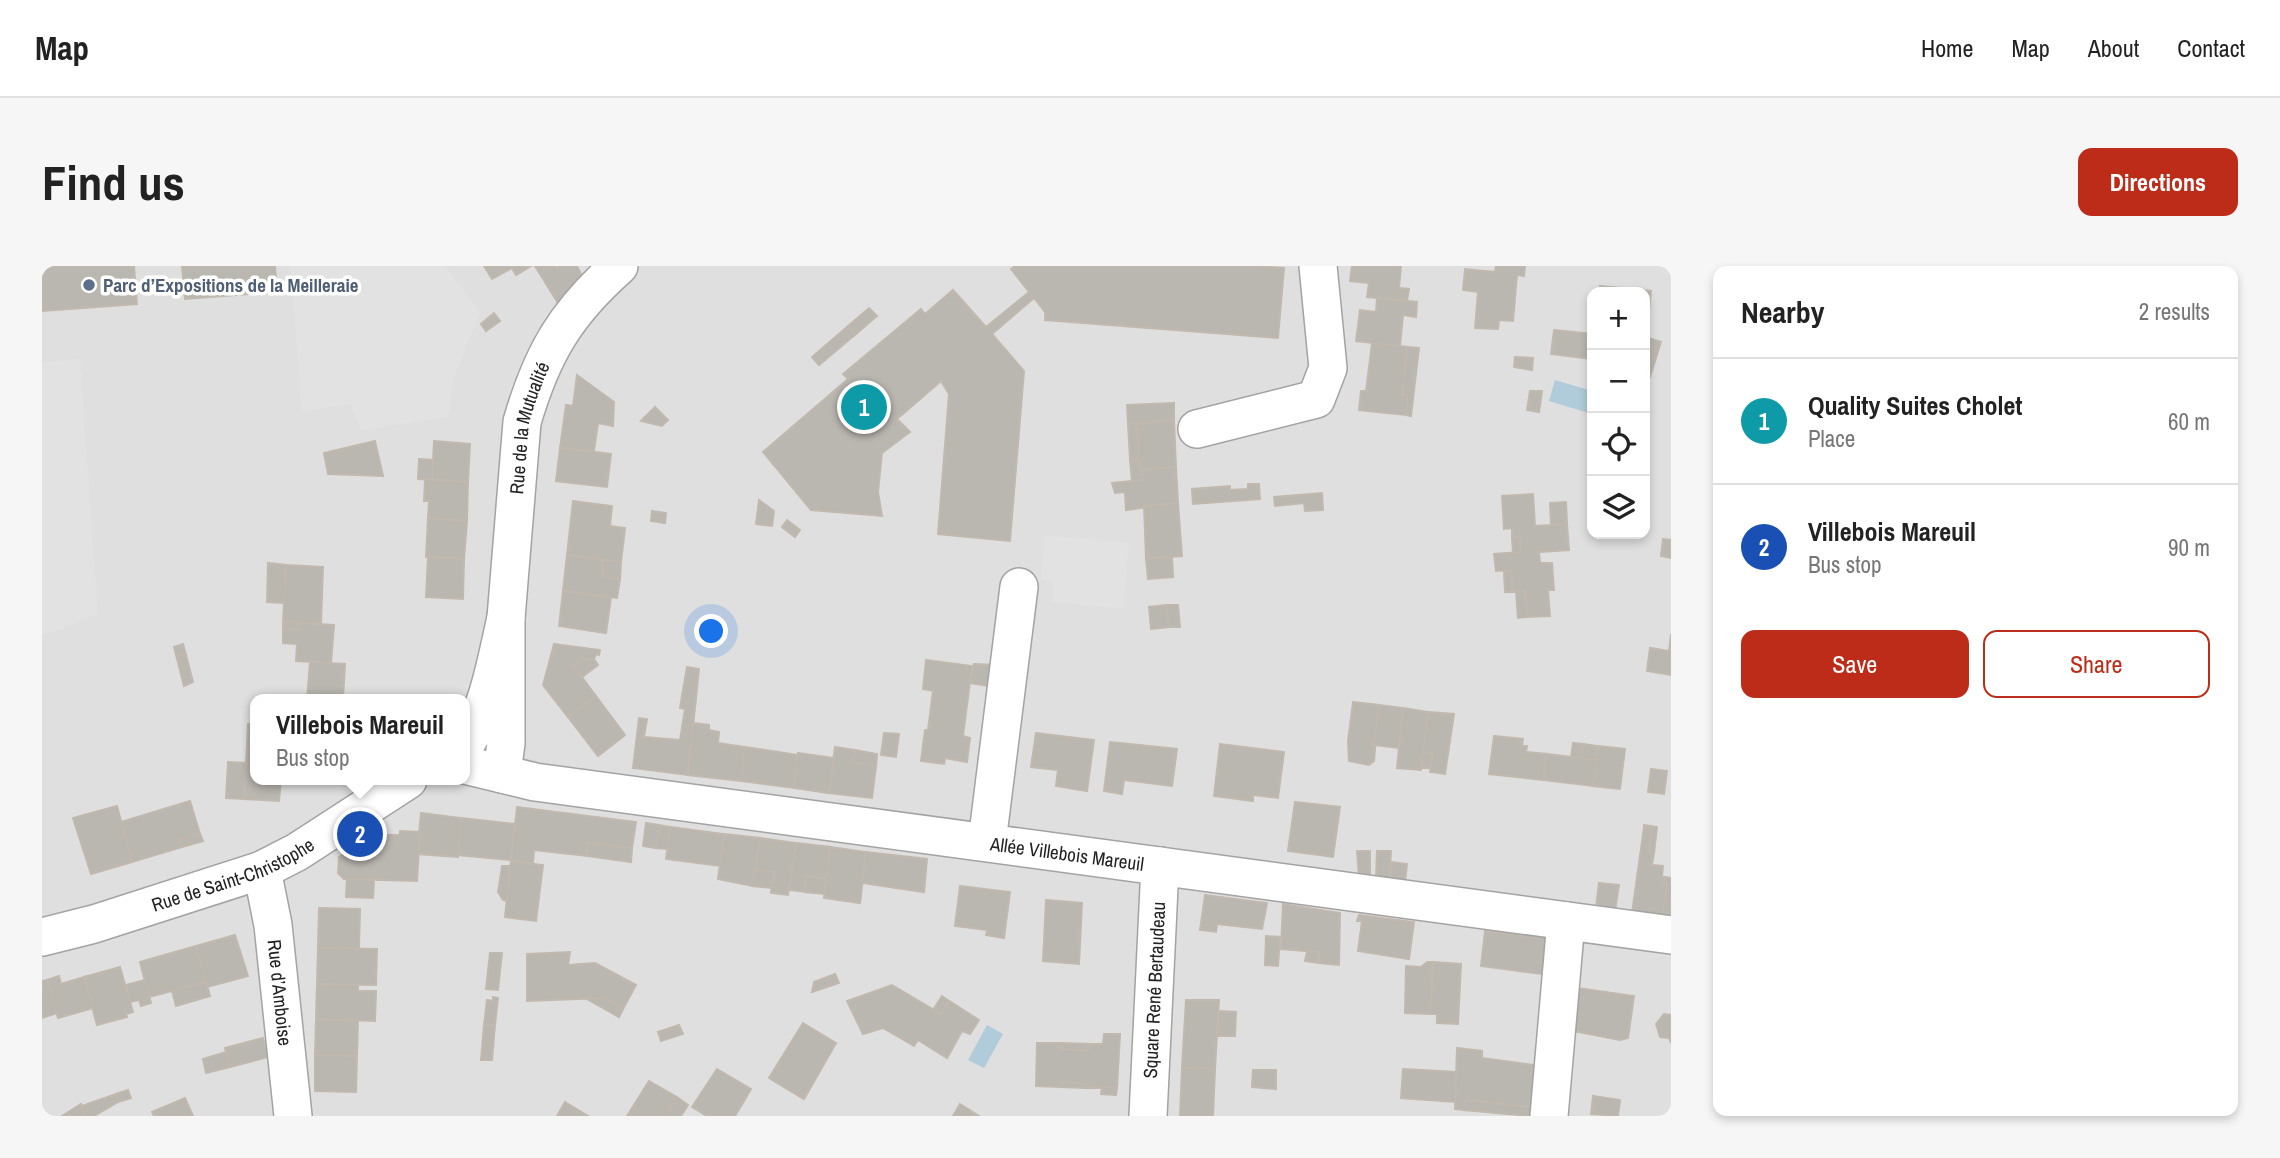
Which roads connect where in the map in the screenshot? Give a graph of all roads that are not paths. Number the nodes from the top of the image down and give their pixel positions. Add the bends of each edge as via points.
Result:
1 (1318, 266) edge
2 (606, 270) edge
3 (1197, 429) dead end
4 (1019, 587) dead end
5 (506, 618) junction
6 (470, 737) edge
7 (470, 766) edge
8 (502, 774) junction
9 (400, 785) edge
10 (987, 842) junction
11 (1160, 866) junction
12 (262, 870) junction
13 (1566, 920) junction
14 (1671, 935) edge
15 (42, 937) edge
16 (293, 1116) edge
17 (1148, 1116) edge
18 (1549, 1116) edge

1 - 3 street via 1328,368 1316,399
2 - 5 street, Rue de la Mutualité via 565,323 530,394 522,422
4 - 10 street
5 - 6 street, Rue de la Mutualité via 491,686
5 - 8 street, Rue de la Mutualité
7 - 8 street, Allée Villebois Mareuil
8 - 10 street, Allée Villebois Mareuil
9 - 12 street, Rue de Saint-Christophe
10 - 11 street, Allée Villebois Mareuil
11 - 13 street, Allée Villebois Mareuil
11 - 17 street, Square René Bertaudeau
12 - 15 street, Rue de Saint-Christophe
12 - 16 street, Rue d’Amboise via 273,925
13 - 14 street, Allée Villebois Mareuil
13 - 18 street

